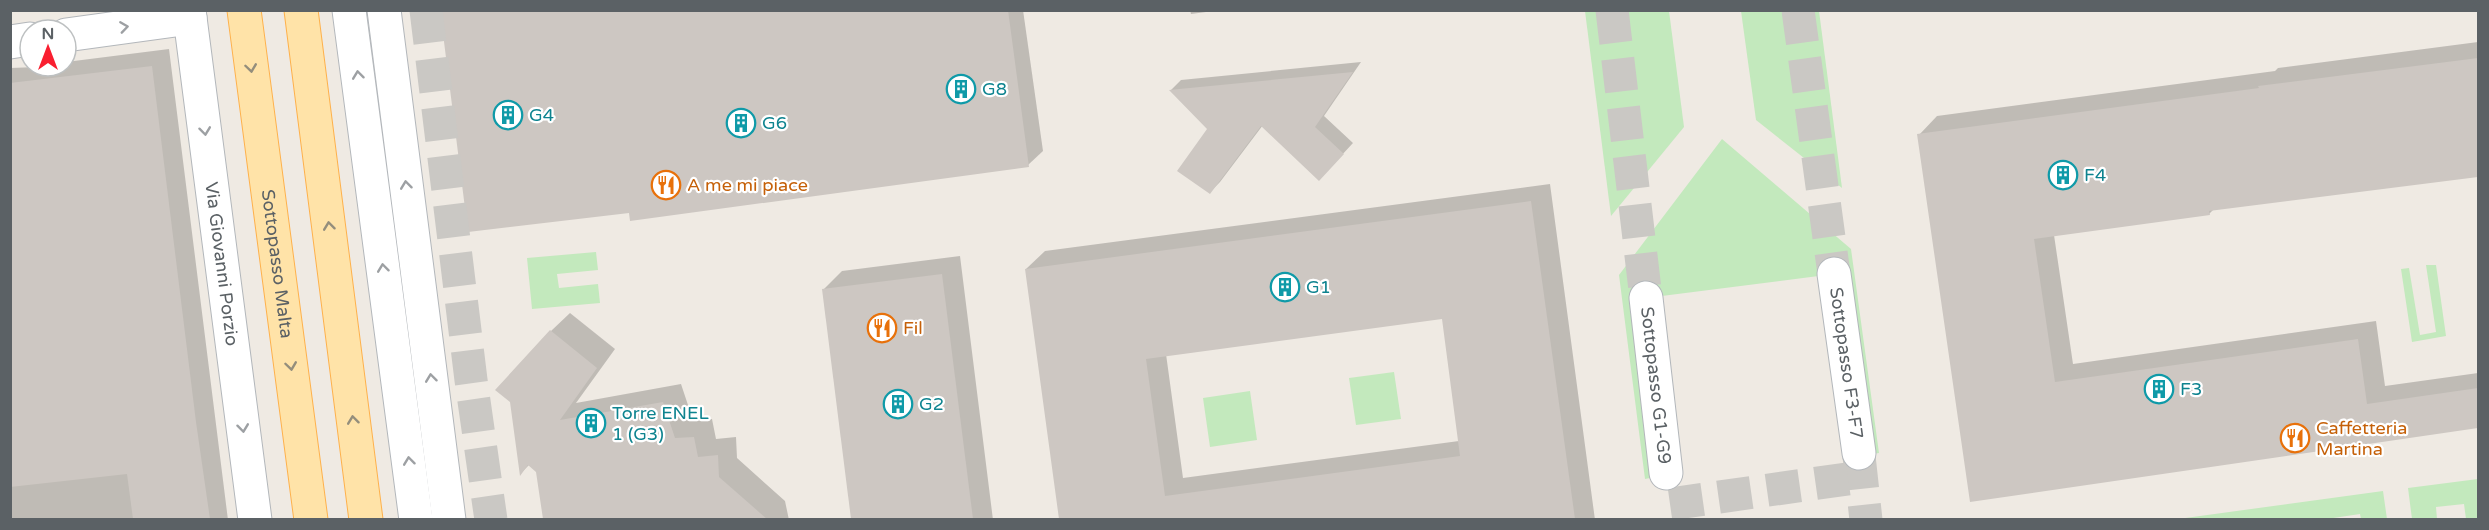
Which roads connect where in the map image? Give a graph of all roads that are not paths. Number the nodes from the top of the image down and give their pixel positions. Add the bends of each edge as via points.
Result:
1 (244, 10) edge
2 (301, 10) edge
3 (350, 10) edge
4 (384, 10) edge
5 (189, 14) edge
6 (78, 33) edge
7 (1834, 274) tunnel mouth
8 (1646, 298) tunnel mouth
9 (1858, 453) tunnel mouth
10 (1666, 473) dead end
11 (255, 519) edge
12 (311, 519) edge
13 (366, 519) edge
14 (416, 519) edge
15 (449, 519) edge

1 -> 12 main road, Sottopasso Malta
13 -> 2 main road
14 -> 3 street
15 -> 4 street
6 -> 5 street
5 -> 11 street, Via Giovanni Porzio
7 - 9 street, Sottopasso F3-F7
8 - 10 street, Sottopasso G1-G9

